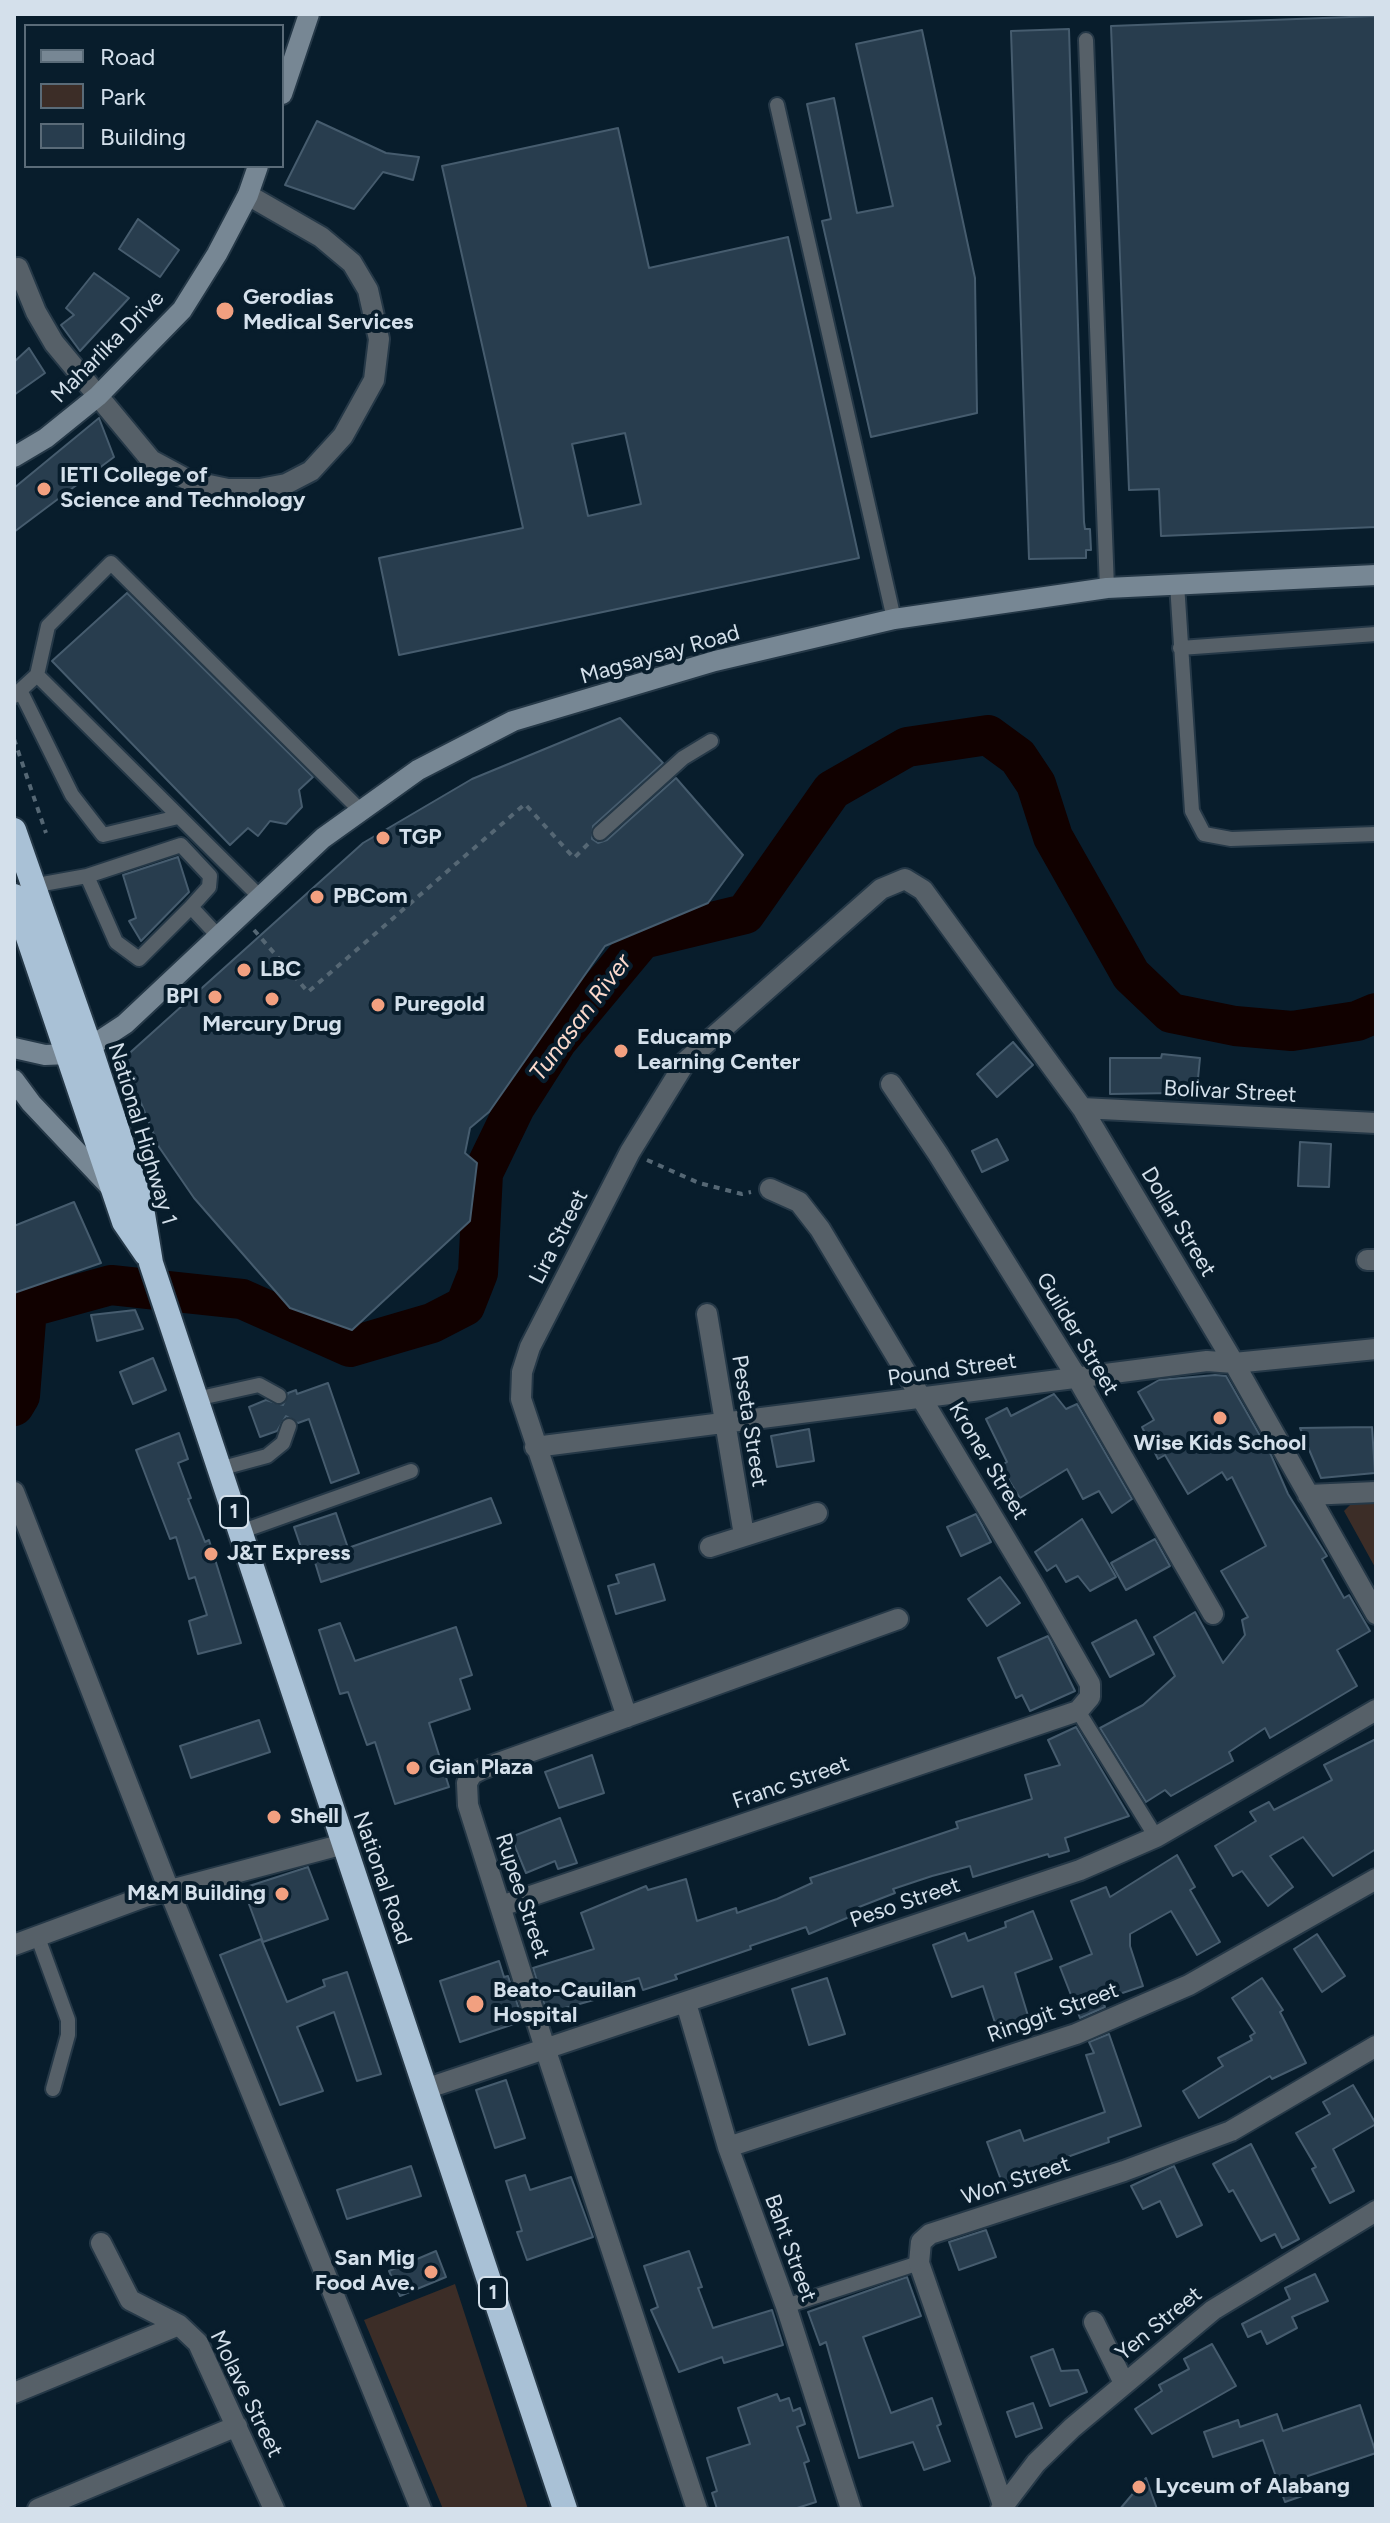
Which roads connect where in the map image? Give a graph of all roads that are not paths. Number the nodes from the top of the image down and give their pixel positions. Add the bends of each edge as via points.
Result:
1 (309, 14) edge
2 (1086, 40) dead end
3 (284, 88) edge
4 (777, 105) dead end
5 (257, 168) edge
6 (248, 195) junction
7 (18, 268) dead end
8 (98, 396) junction
9 (14, 457) edge
10 (1376, 575) edge
11 (1177, 584) junction
12 (1107, 588) junction
13 (894, 619) junction
14 (1376, 634) edge
15 (1180, 648) junction
16 (37, 675) junction
17 (17, 694) edge
18 (711, 741) dead end
19 (360, 810) junction
20 (178, 817) junction
21 (14, 830) edge
22 (600, 833) road end
23 (1376, 834) edge
24 (87, 876) junction
25 (905, 879) joint
26 (20, 891) edge
27 (261, 898) junction
28 (191, 907) junction
29 (219, 937) junction
30 (14, 1048) edge
31 (80, 1051) junction
32 (14, 1080) edge
33 (891, 1084) dead end
34 (1082, 1108) junction
35 (1376, 1123) edge
36 (770, 1189) road end
37 (115, 1193) junction
38 (151, 1263) junction
39 (707, 1314) dead end
40 (1376, 1349) edge
41 (1234, 1363) junction
42 (1076, 1376) junction
43 (279, 1396) dead end
44 (923, 1398) junction
45 (196, 1399) junction
46 (726, 1424) junction
47 (289, 1426) dead end
48 (535, 1447) junction
49 (219, 1469) junction
50 (411, 1471) dead end
51 (14, 1492) edge
52 (1376, 1492) edge
53 (1308, 1495) junction
54 (817, 1513) dead end
55 (240, 1532) junction
56 (744, 1535) junction
57 (710, 1547) dead end
58 (1213, 1614) dead end
59 (1376, 1614) edge
60 (898, 1619) dead end
61 (1084, 1704) junction
62 (1376, 1710) edge
63 (627, 1717) junction
64 (1156, 1837) junction
65 (344, 1844) junction
66 (1373, 1888) edge
67 (169, 1890) junction
68 (501, 1906) junction
69 (37, 1935) junction
70 (14, 1945) edge
71 (686, 2003) junction
72 (1376, 2046) edge
73 (545, 2048) junction
74 (53, 2089) dead end
75 (425, 2089) junction
76 (728, 2147) junction
77 (1376, 2211) edge
78 (101, 2243) dead end
79 (919, 2263) junction
80 (786, 2306) junction
81 (1094, 2322) dead end
82 (179, 2325) junction
83 (1124, 2383) junction
84 (14, 2393) edge
85 (237, 2426) junction
86 (266, 2506) edge
87 (1002, 2507) edge
88 (38, 2509) edge
89 (421, 2509) edge
90 (565, 2509) edge
91 (697, 2509) edge
92 (851, 2509) edge

1 - 3 main road
2 - 12 lane
4 - 13 lane
5 - 6 main road, Maharlika Drive
6 - 8 main road, Maharlika Drive via 182,310
6 - 8 street via 321,237 352,263 368,290 378,358 366,399 343,436 311,471 286,484 228,489 190,481 151,460
7 - 8 street via 44,327
8 - 9 main road, Maharlika Drive
10 - 11 main road, Magsaysay Road
11 - 12 main road, Magsaysay Road
11 - 15 lane
12 - 13 main road, Magsaysay Road
13 - 19 main road, Magsaysay Road via 715,661 513,721 418,770
14 - 15 lane
15 - 23 lane via 1192,811 1204,834 1231,839
16 - 17 lane
16 - 19 lane via 48,626 111,563
16 - 20 lane
17 - 20 lane via 72,795 103,835
18 - 22 lane via 683,758
19 - 27 main road, Magsaysay Road
20 - 27 lane
21 - 26 highway, National Highway 1 / 1
24 - 26 lane
24 - 28 lane via 116,942 139,959
24 - 28 lane via 181,845 210,876 209,887
25 - 34 street, Dollar Street via 923,890
25 - 48 street, Lira Street via 881,889 686,1061 630,1152 530,1347 521,1399
26 - 31 highway, National Highway 1 / 1
27 - 29 main road, Magsaysay Road
28 - 29 lane
29 - 31 main road, Magsaysay Road via 125,1024
30 - 31 main road via 45,1055
31 - 37 highway, National Highway 1 / 1
31 - 38 highway, National Highway 1 / 1 via 141,1202
32 - 37 main road
33 - 42 street, Guilder Street
34 - 35 street, Bolivar Street
34 - 41 street, Dollar Street
36 - 44 street, Kroner Street via 799,1202 820,1229
37 - 38 highway, National Highway 1 / 1 via 124,1222
38 - 45 highway, National Road / 1
39 - 46 street, Peseta Street
40 - 41 street, Pound Street
41 - 42 street, Pound Street via 1207,1361
41 - 53 street, Dollar Street
42 - 44 street, Pound Street
42 - 58 street, Guilder Street
43 - 45 lane via 259,1385
44 - 46 street, Pound Street
44 - 61 street, Kroner Street via 1090,1684
45 - 49 highway, National Road / 1
46 - 48 street, Pound Street
46 - 56 street, Peseta Street
47 - 49 lane via 283,1443 267,1456
48 - 63 street, Lira Street
49 - 55 highway, National Road / 1
50 - 55 lane
51 - 67 street
52 - 53 street
53 - 59 street, Dollar Street
54 - 56 street
55 - 65 highway, National Road / 1
56 - 57 street
60 - 63 street, Rupee Street
61 - 64 lane
61 - 68 street, Franc Street
62 - 64 street, Peso Street
63 - 68 street, Rupee Street via 472,1774 466,1794
64 - 71 street, Peso Street via 1080,1870
65 - 67 street
65 - 75 highway, National Road / 1
66 - 76 street, Ringgit Street via 1189,1985 1076,2034
67 - 69 street
67 - 89 street
68 - 73 street, Rupee Street
69 - 70 street
69 - 74 lane via 68,2020
71 - 73 street, Peso Street
71 - 76 street, Baht Street
72 - 79 street, Won Street via 1231,2131 930,2234 918,2249
73 - 75 street, Peso Street
73 - 91 street, Rupee Street
75 - 90 highway, National Road / 1
76 - 80 street, Baht Street
77 - 83 street, Yen Street via 1213,2310
78 - 82 street, Molave Street via 130,2300
79 - 80 lane
79 - 87 street
80 - 92 street, Baht Street
81 - 83 street
82 - 84 street
82 - 85 street, Molave Street via 198,2343
83 - 87 street, Yen Street via 1036,2463
85 - 86 street, Molave Street
85 - 88 street

